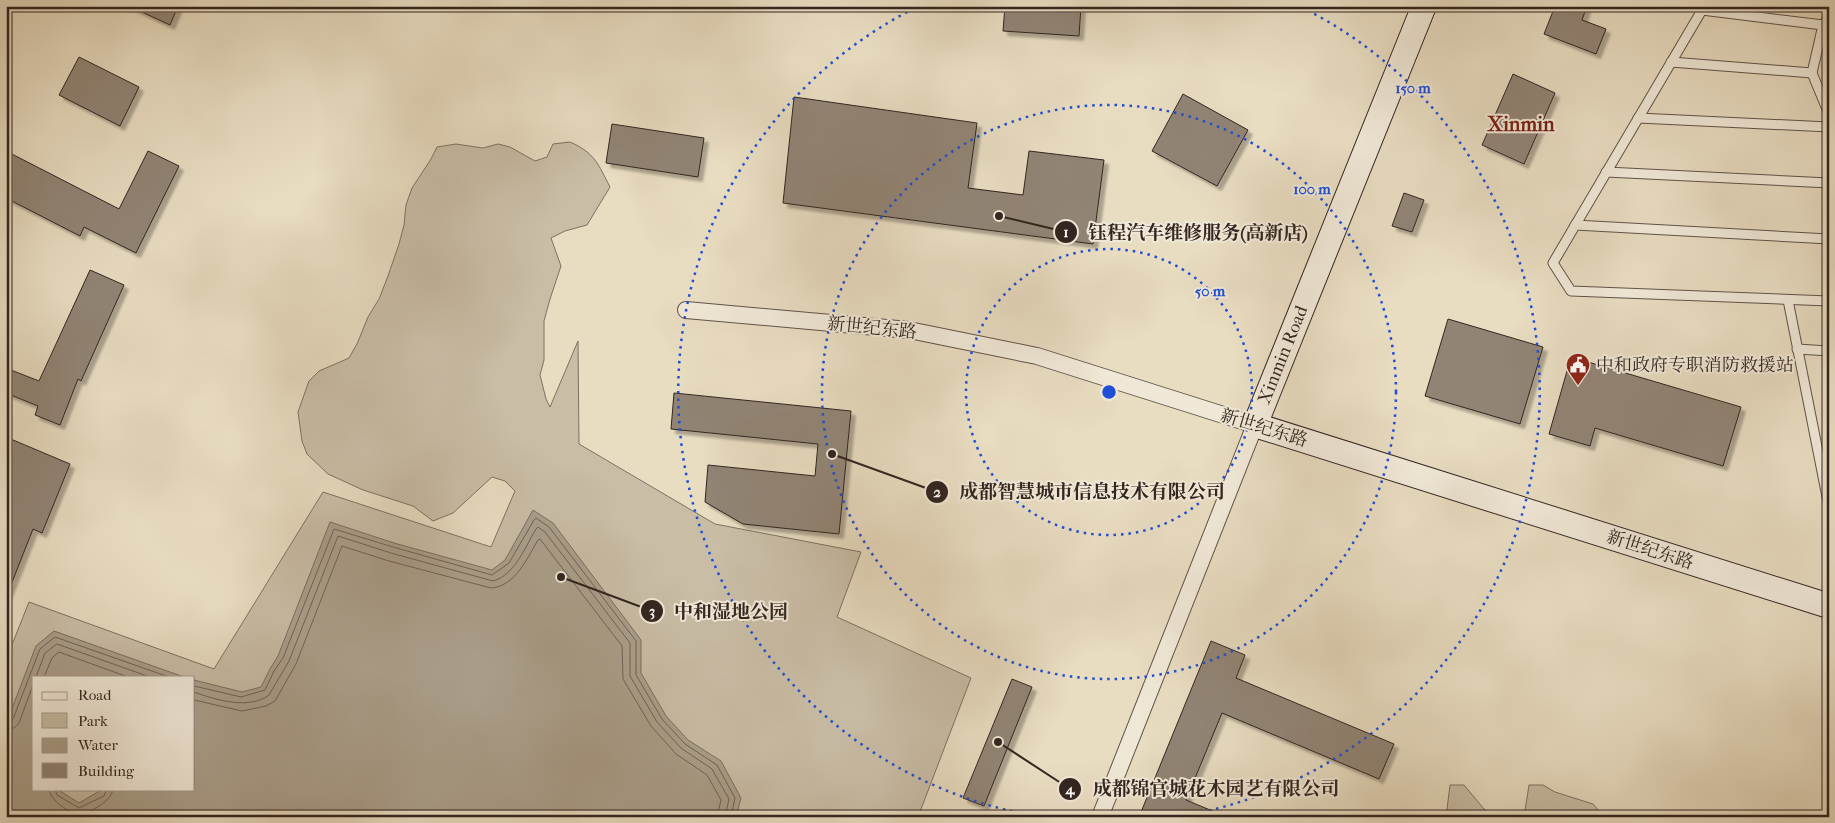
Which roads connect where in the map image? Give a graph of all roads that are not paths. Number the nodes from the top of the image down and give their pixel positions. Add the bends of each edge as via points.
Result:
1 (1424, 6) edge
2 (1829, 17) edge
3 (1823, 25) junction
4 (1671, 62) junction
5 (1812, 73) junction
6 (1829, 114) edge
7 (1638, 118) junction
8 (1829, 127) edge
9 (1606, 172) junction
10 (1829, 183) edge
11 (1575, 225) junction
12 (1829, 239) edge
13 (1788, 300) junction
14 (1829, 301) edge
15 (686, 310) dead end
16 (1797, 349) junction
17 (1829, 352) edge
18 (1255, 425) junction
19 (1829, 507) edge
20 (1829, 606) edge
21 (1100, 817) edge

1 - 18 main road, Xinmin Road
2 - 3 lane
3 - 4 lane via 1702,10
3 - 5 lane
4 - 5 lane
4 - 7 lane
5 - 6 lane
7 - 8 lane
7 - 9 lane
9 - 10 lane
9 - 11 lane
11 - 12 lane
11 - 13 lane via 1553,263 1571,292
13 - 14 lane
13 - 16 lane
15 - 18 street, 新世纪东路 via 909,330 1037,356
16 - 17 lane
16 - 19 lane
18 - 20 main road, 新世纪东路
18 - 21 street, Xinmin Road

